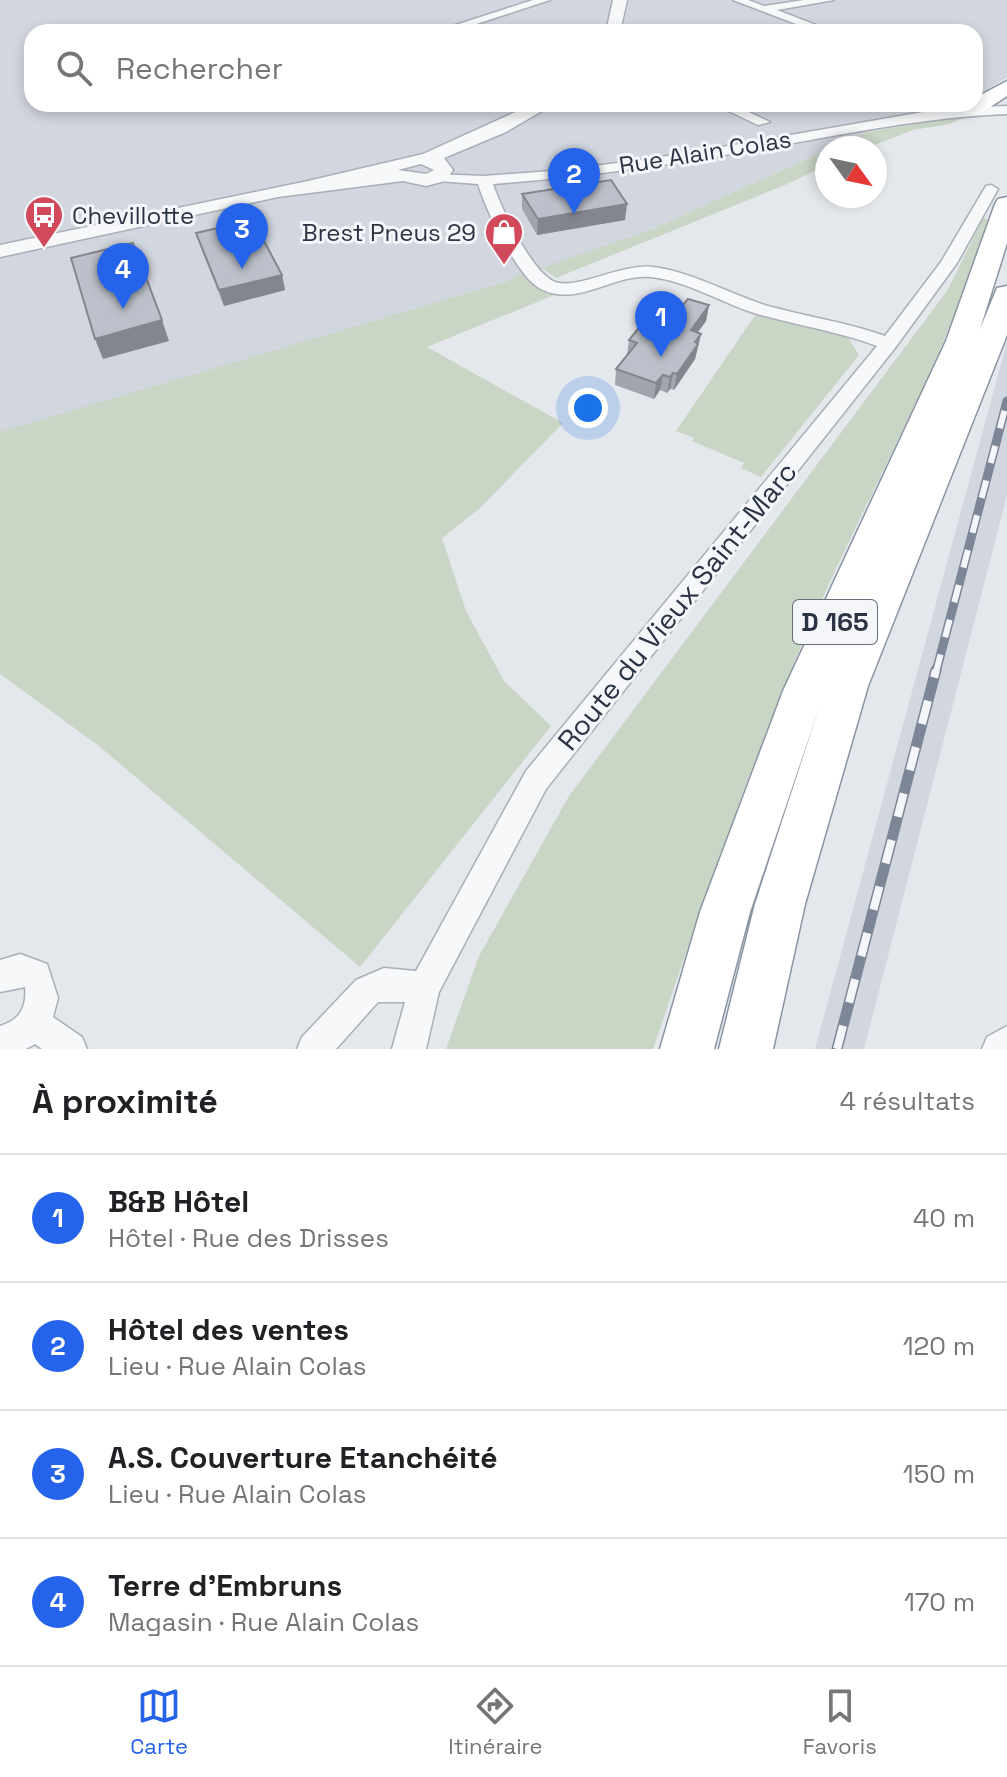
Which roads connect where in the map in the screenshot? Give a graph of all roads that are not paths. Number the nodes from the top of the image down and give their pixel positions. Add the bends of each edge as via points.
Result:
1 (545, 0) edge
2 (620, 0) edge
3 (738, 0) edge
4 (829, 0) edge
5 (762, 9) junction
6 (466, 24) edge
7 (615, 24) edge
8 (805, 24) edge
9 (1007, 87) edge
10 (983, 102) edge
11 (983, 109) edge
12 (1007, 110) edge
13 (529, 112) edge
14 (740, 112) edge
15 (954, 112) edge
16 (763, 122) dead end
17 (437, 167) junction
18 (593, 169) junction
19 (484, 180) junction
20 (999, 197) edge
21 (0, 251) edge
22 (1007, 294) edge
23 (889, 344) junction
24 (0, 976) edge
25 (424, 988) junction
26 (33, 1023) junction
27 (0, 1042) edge
28 (1007, 1042) edge
29 (70, 1049) edge
30 (314, 1049) edge
31 (409, 1049) edge
32 (687, 1049) edge
33 (746, 1049) edge
34 (999, 1049) edge

1 - 6 street
2 - 7 street
3 - 5 street
4 - 5 street
5 - 8 street
9 - 10 highway
11 - 12 street, Rue Alain Colas
13 - 17 street via 468,141
14 - 16 street
15 - 18 street, Rue Alain Colas
17 - 18 street, Rue Alain Colas via 486,172
17 - 19 street, Rue Alain Colas
17 - 21 street via 419,181 403,170 316,184
18 - 19 street, Rue Alain Colas
19 - 23 street via 530,270 543,283 580,289 617,273 658,271 763,310 835,325
20 - 23 street, Route du Vieux Saint-Marc
20 - 32 highway, Route du Vieux Saint-Marc / D 165 via 961,341 804,691 725,912
22 - 33 highway, D 165 via 847,686 780,904
23 - 25 street, Route du Vieux Saint-Marc via 536,780
24 - 26 street via 20,970 36,975 44,990
25 - 30 street via 384,984 367,991
25 - 31 street, Route du Vieux Saint-Marc
26 - 27 street via 14,1039
26 - 29 street
28 - 34 street

